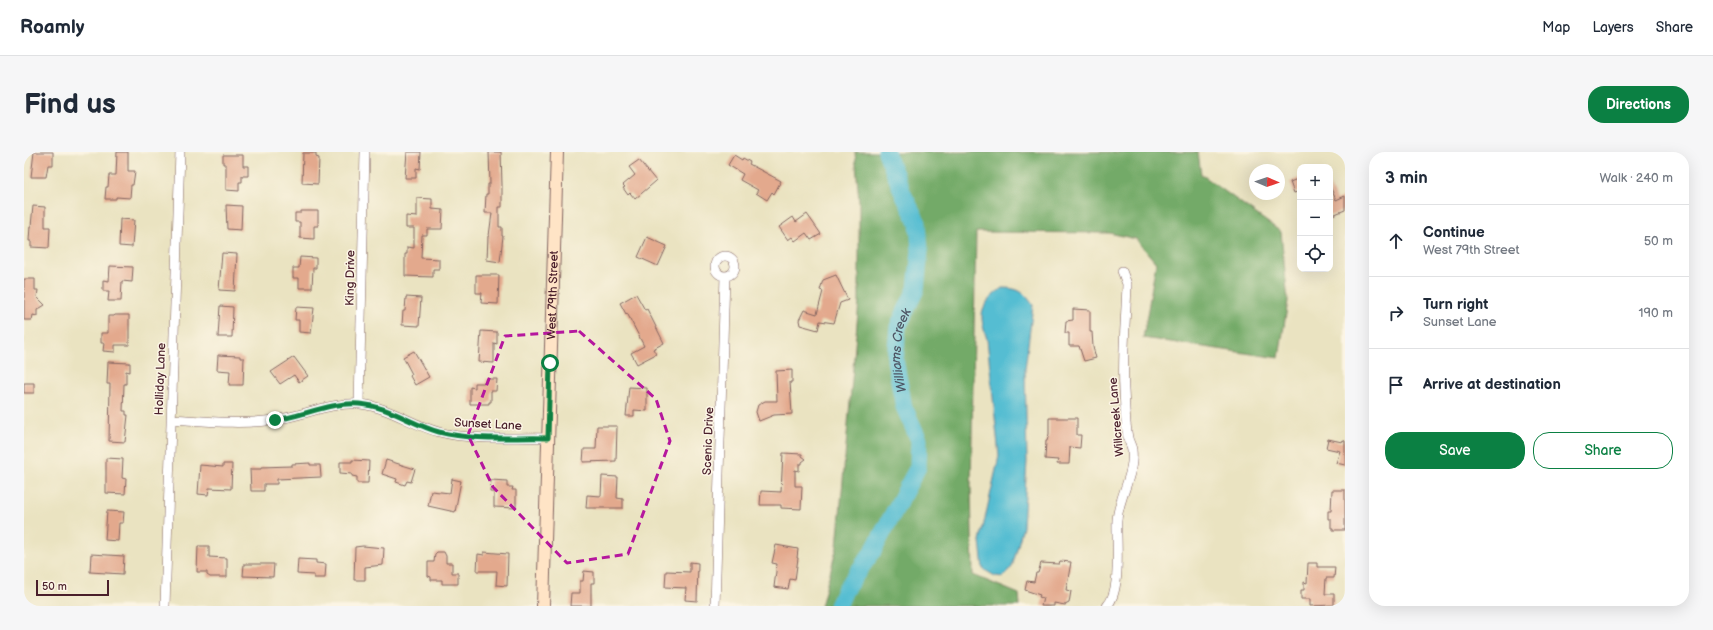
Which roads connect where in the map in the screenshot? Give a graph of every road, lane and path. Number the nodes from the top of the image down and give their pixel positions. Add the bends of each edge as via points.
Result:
1 (180, 152) edge
2 (365, 152) edge
3 (557, 152) edge
4 (1122, 271) dead end
5 (725, 276) dead end
6 (359, 404) junction
7 (171, 419) junction
8 (548, 438) junction
9 (165, 606) edge
10 (542, 606) edge
11 (714, 606) edge
12 (1107, 606) edge

1 - 7 street, Holliday Lane
2 - 6 street, King Drive
3 - 8 main road, West 79th Street
4 - 12 street, Willcreek Lane via 1127,284 1124,389 1132,463 1117,518 1116,588
5 - 11 street, Scenic Drive
6 - 7 street, Sunset Lane via 327,406 289,418 267,421
6 - 8 street, Sunset Lane via 382,408 447,434
7 - 9 street, Holliday Lane
8 - 10 main road, West 79th Street

